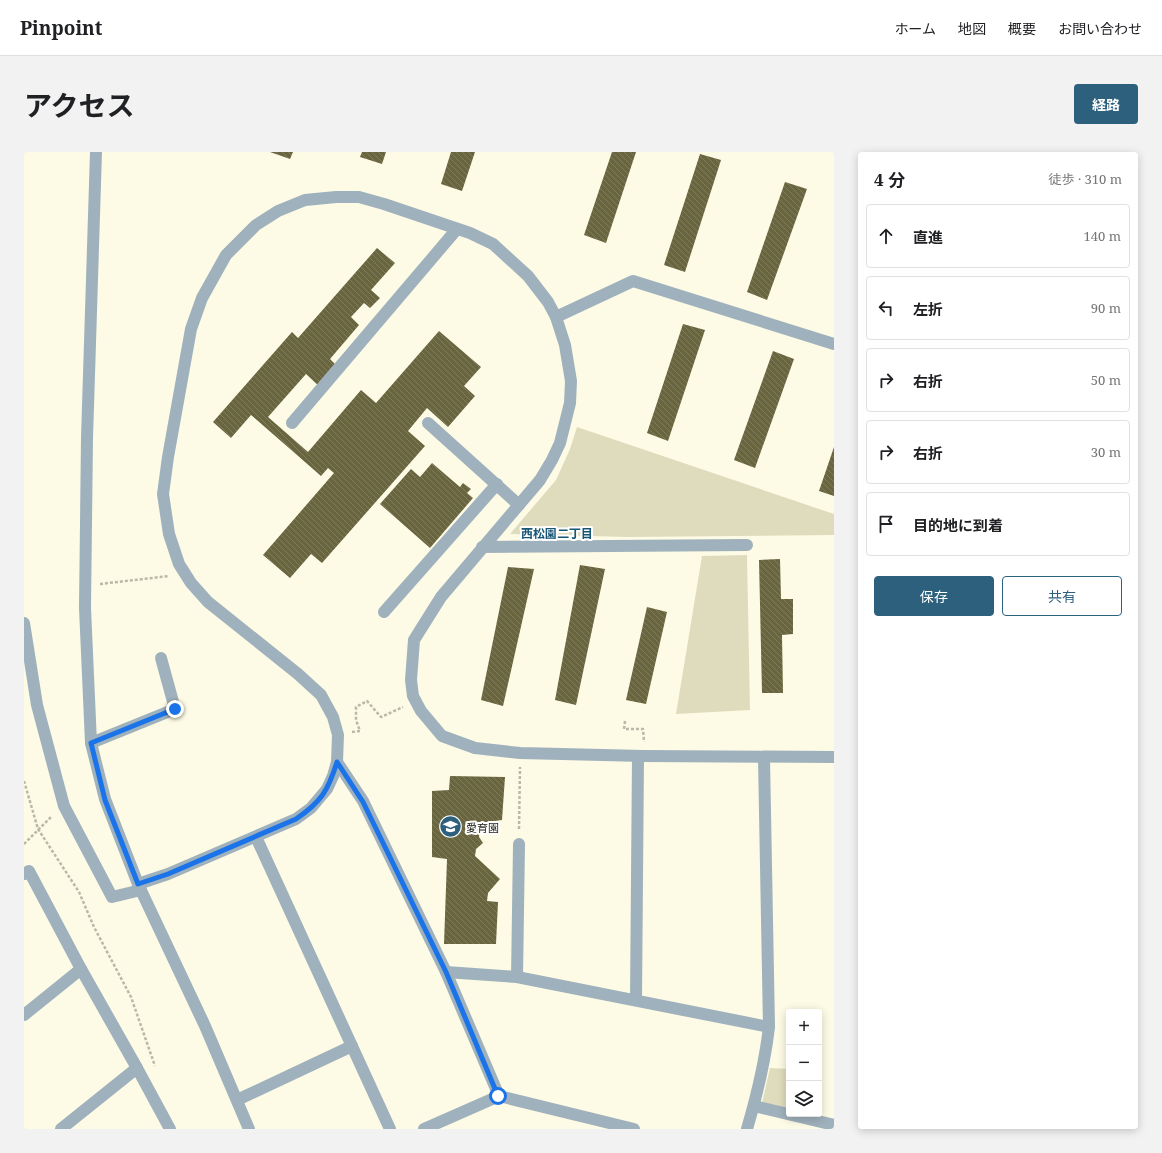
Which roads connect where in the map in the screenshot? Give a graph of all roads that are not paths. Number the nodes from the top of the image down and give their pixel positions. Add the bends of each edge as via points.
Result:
1 (96, 152) edge
2 (457, 229) junction
3 (556, 317) junction
4 (834, 344) edge
5 (292, 423) dead end
6 (428, 423) dead end
7 (497, 484) junction
8 (519, 505) junction
9 (747, 545) dead end
10 (482, 547) junction
11 (384, 612) dead end
12 (24, 623) edge
13 (161, 658) dead end
14 (91, 743) junction
15 (641, 756) junction
16 (764, 758) junction
17 (834, 758) edge
18 (337, 762) junction
19 (256, 837) junction
20 (519, 844) road end
21 (24, 874) edge
22 (140, 887) junction
23 (81, 969) junction
24 (446, 972) junction
25 (517, 977) junction
26 (636, 1000) junction
27 (24, 1016) edge
28 (769, 1027) junction
29 (352, 1046) junction
30 (137, 1068) junction
31 (498, 1096) junction
32 (237, 1100) junction
33 (754, 1106) junction
34 (834, 1125) edge
35 (610, 1127) edge
36 (61, 1129) edge
37 (170, 1129) edge
38 (249, 1129) edge
39 (390, 1129) edge
40 (424, 1129) edge
41 (634, 1129) edge
42 (747, 1129) edge

1 - 14 street via 85,585
2 - 3 street via 493,244 528,276
2 - 5 street
2 - 18 street via 359,197 305,200 278,211 256,225 226,255 202,298 191,329 163,494 169,534 179,564 208,602 321,695 333,717 338,735
3 - 4 street via 633,280
3 - 8 street via 569,364 570,404 560,443 552,460 540,480
6 - 7 street
7 - 8 street
7 - 11 street
8 - 10 street
9 - 10 street
10 - 15 street via 441,597 414,640 412,696 421,711 442,736 475,748 520,753
12 - 22 street via 37,705 64,806 112,897
13 - 14 street via 175,709
14 - 22 street via 105,800
15 - 16 street
15 - 26 street
16 - 17 street
16 - 28 street
18 - 19 street via 327,789 311,808 296,819
18 - 24 street via 363,802
19 - 22 street
19 - 29 street
20 - 25 street
21 - 23 street via 28,871
22 - 32 street
23 - 27 street
23 - 30 street
24 - 25 street
24 - 31 street
25 - 26 street
26 - 28 street
28 - 33 street via 765,1059
29 - 32 street
29 - 39 street
30 - 36 street
30 - 37 street
31 - 35 street
31 - 40 street
32 - 38 street
33 - 34 street
33 - 42 street
35 - 41 street

